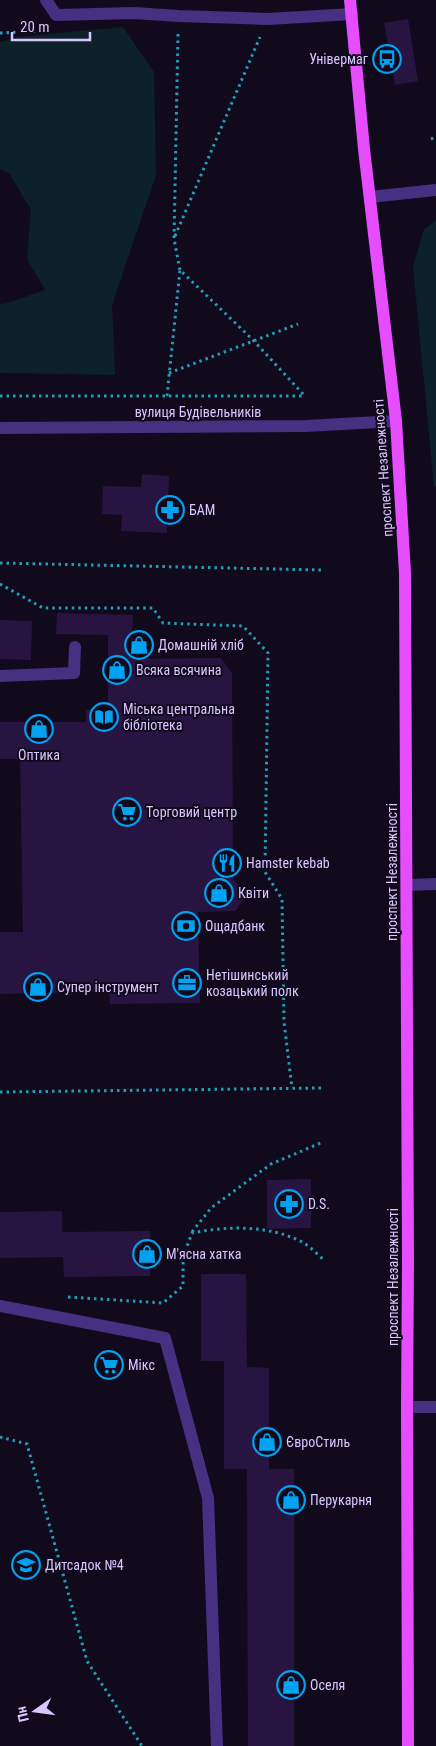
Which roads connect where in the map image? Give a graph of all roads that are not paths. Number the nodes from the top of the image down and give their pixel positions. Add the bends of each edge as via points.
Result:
1 (46, 0) edge
2 (350, 0) edge
3 (352, 14) junction
4 (436, 190) edge
5 (370, 197) junction
6 (396, 421) junction
7 (0, 428) edge
8 (74, 646) dead end
9 (0, 676) edge
10 (436, 884) edge
11 (407, 885) junction
12 (0, 1306) edge
13 (436, 1407) edge
14 (407, 1408) junction
15 (217, 1746) edge
16 (408, 1746) edge

1 - 3 street via 56,15 134,13 268,18
2 - 3 main road, проспект Незалежності
3 - 5 main road, проспект Незалежності
4 - 5 street
5 - 6 main road, проспект Незалежності
6 - 7 street, вулиця Будівельників via 306,426
6 - 11 main road, проспект Незалежності via 405,572
8 - 9 street via 74,673
10 - 11 street
11 - 14 main road, проспект Незалежності
12 - 15 street via 165,1338 208,1498
13 - 14 street
14 - 16 main road, проспект Незалежності

